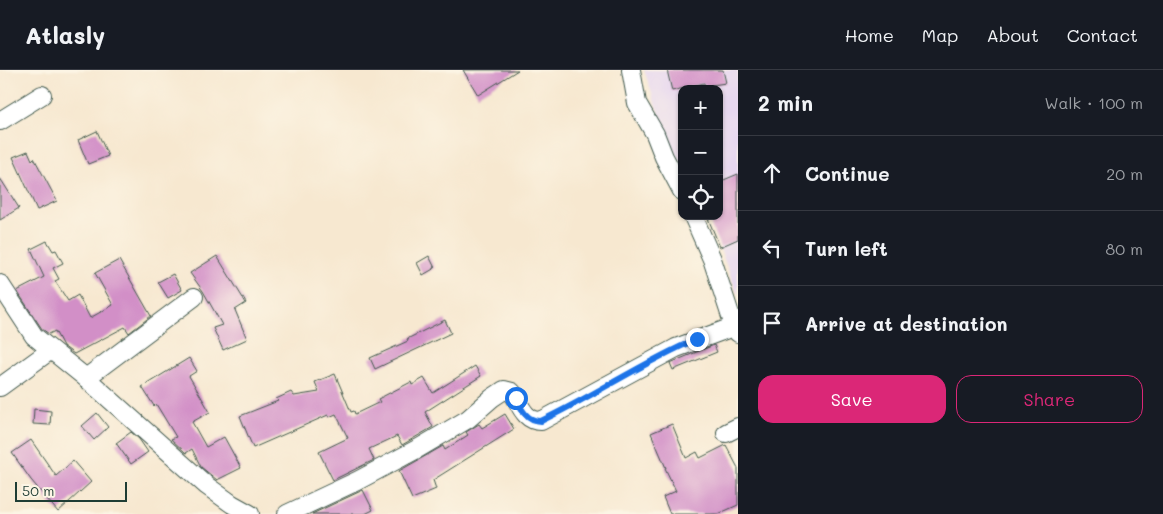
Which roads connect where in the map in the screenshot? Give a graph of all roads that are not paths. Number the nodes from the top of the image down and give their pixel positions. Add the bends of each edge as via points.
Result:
1 (631, 70) edge
2 (42, 95) dead end
3 (0, 121) edge
4 (678, 183) edge
5 (695, 220) edge
6 (0, 284) edge
7 (194, 297) dead end
8 (737, 328) edge
9 (51, 350) junction
10 (86, 378) junction
11 (0, 387) edge
12 (250, 514) edge
13 (287, 514) edge

1 - 4 street via 637,102
2 - 3 street
5 - 8 street
6 - 9 street via 34,336
7 - 10 street
8 - 13 street via 676,348 541,421 527,416 512,392 504,390 468,419 428,443
9 - 10 street
9 - 11 street
10 - 12 street via 207,486

